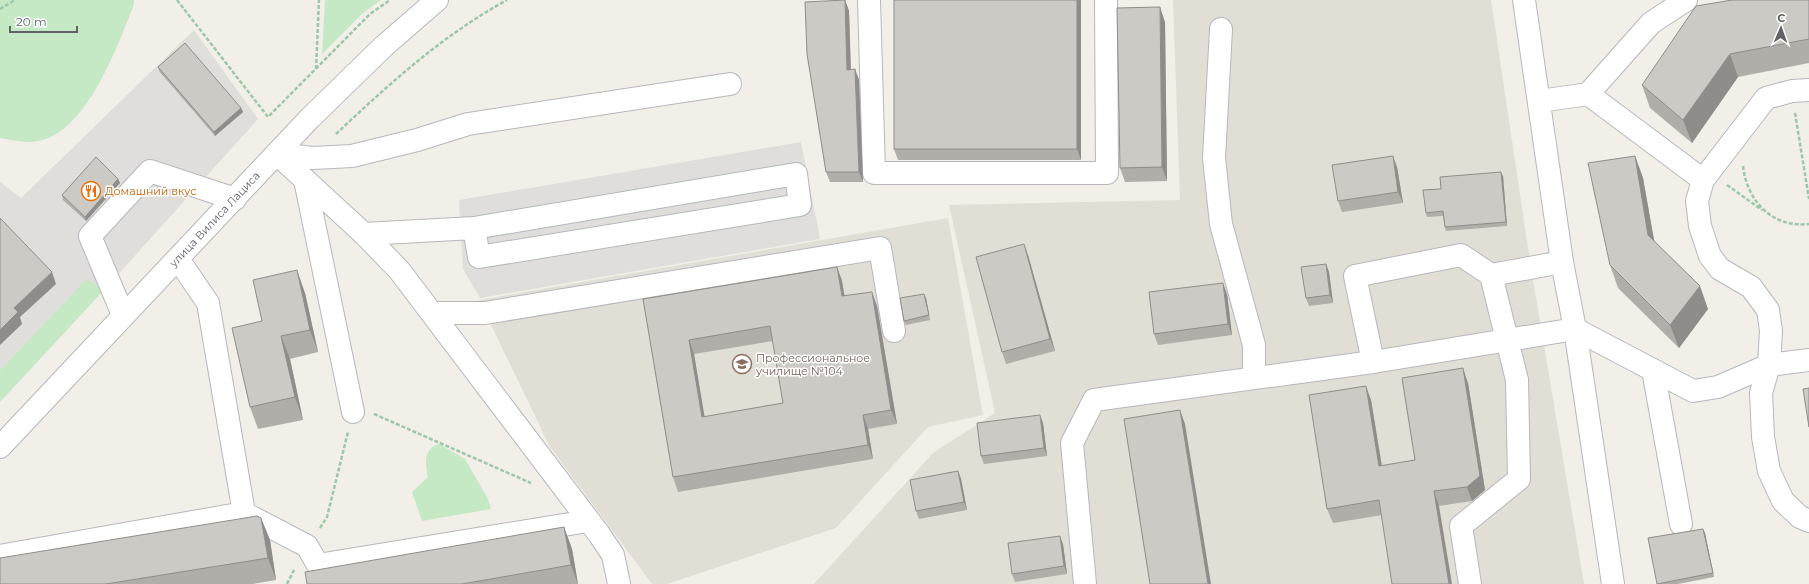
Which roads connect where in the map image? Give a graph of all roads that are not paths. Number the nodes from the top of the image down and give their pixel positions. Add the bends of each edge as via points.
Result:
1 (437, 0) edge
2 (868, 0) edge
3 (1106, 0) edge
4 (1524, 0) edge
5 (1686, 0) edge
6 (1221, 29) dead end
7 (730, 84) dead end
8 (1800, 91) edge
9 (1588, 94) junction
10 (1540, 101) junction
11 (277, 154) junction
12 (1706, 176) junction
13 (305, 180) junction
14 (235, 198) junction
15 (474, 228) junction
16 (364, 234) junction
17 (178, 259) junction
18 (1562, 262) junction
19 (1491, 275) junction
20 (432, 313) junction
21 (123, 315) junction
22 (1576, 329) junction
23 (894, 330) dead end
24 (1506, 339) junction
25 (1809, 360) edge
26 (1373, 362) junction
27 (1769, 365) junction
28 (1653, 370) junction
29 (1254, 376) junction
30 (353, 412) road end
31 (0, 447) edge
32 (244, 513) junction
33 (588, 521) junction
34 (1809, 521) edge
35 (1681, 524) dead end
36 (0, 556) edge
37 (619, 584) edge
38 (1085, 584) edge
39 (1470, 584) edge
40 (1613, 584) edge

1 - 11 street, улица Вилиса Лациса via 384,46
2 - 3 street via 874,173 1107,173
4 - 10 street
5 - 9 street via 1651,23
6 - 29 street via 1214,158 1221,224 1254,345
7 - 11 street via 468,124 352,156 313,158
8 - 12 street via 1766,98
9 - 10 street
9 - 12 street
10 - 18 street
11 - 13 street
11 - 14 street, улица Вилиса Лациса
12 - 27 street via 1697,201 1700,226 1710,256 1720,269 1751,287 1768,310 1771,331
13 - 16 street
13 - 30 street
14 - 17 street, улица Вилиса Лациса
14 - 21 street via 150,171 90,236
15 - 15 street via 796,174 800,205 479,257
15 - 16 street
16 - 20 street via 399,270
17 - 21 street, улица Вилиса Лациса
17 - 32 street via 208,303
18 - 19 street
18 - 22 street
19 - 24 street
19 - 26 street via 1461,255 1355,276
20 - 23 street via 485,313 880,248
20 - 33 street
21 - 31 street, улица Вилиса Лациса
22 - 24 street
22 - 28 street
22 - 40 street
24 - 26 street
24 - 39 street via 1517,380 1519,479 1461,526
25 - 27 street
26 - 29 street
27 - 28 street via 1718,387 1693,391
27 - 34 street via 1761,393 1763,437 1769,471 1783,500 1800,517
28 - 35 street
29 - 38 street via 1094,400 1072,443
32 - 33 street via 307,546 318,565
32 - 36 street
33 - 37 street via 613,555

